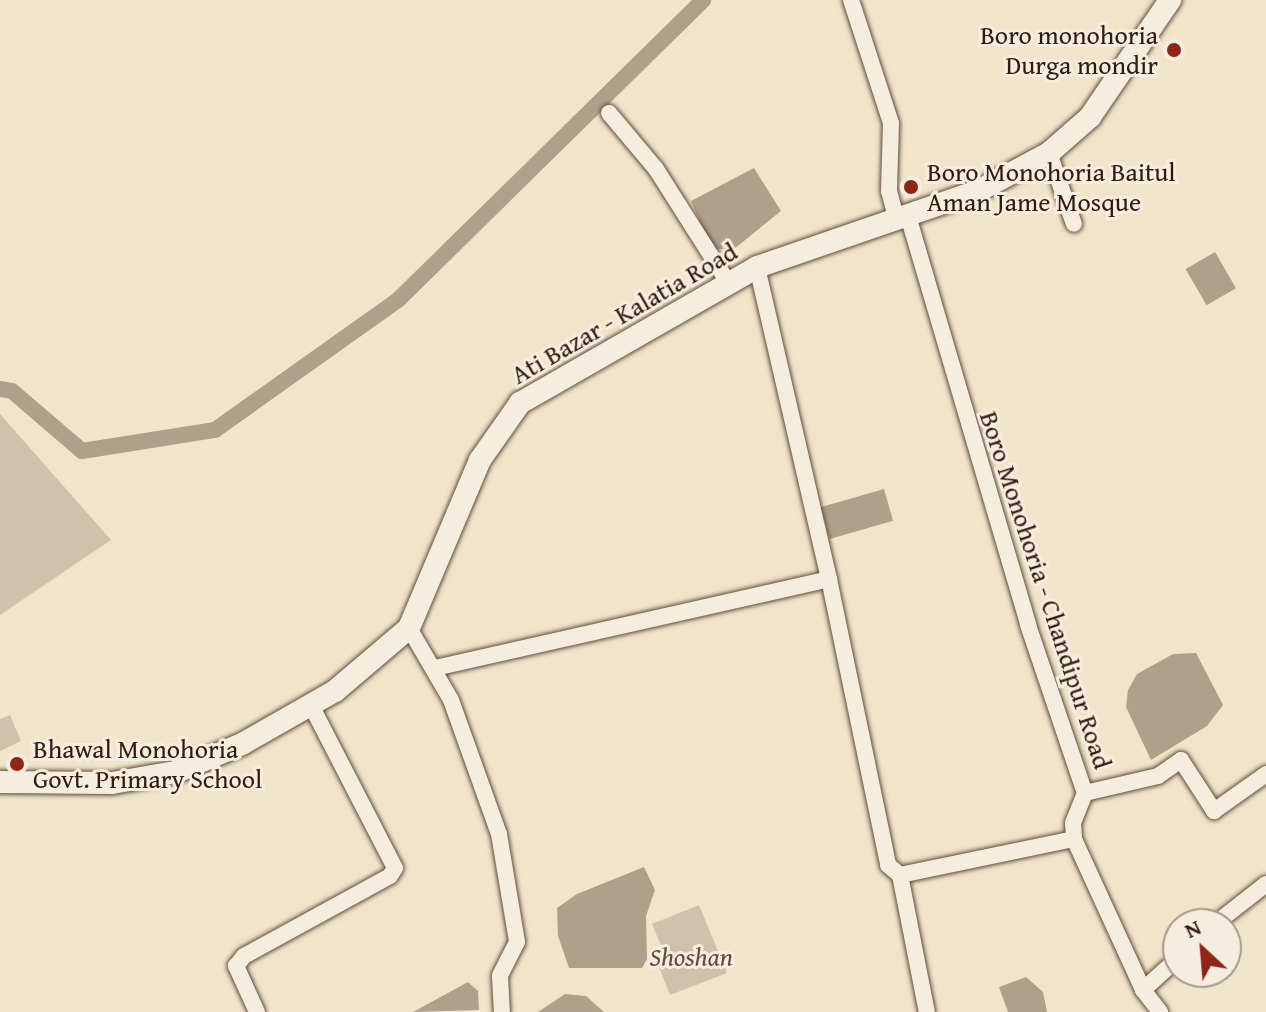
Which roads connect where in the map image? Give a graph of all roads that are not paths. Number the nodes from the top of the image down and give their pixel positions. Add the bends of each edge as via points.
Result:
1 (851, 0) edge
2 (1165, 1) edge
3 (609, 113) dead end
4 (1049, 153) junction
5 (902, 218) junction
6 (1074, 224) dead end
7 (757, 267) junction
8 (729, 284) junction
9 (829, 579) junction
10 (409, 628) junction
11 (435, 668) junction
12 (311, 705) junction
13 (1266, 774) edge
14 (0, 782) edge
15 (1085, 793) junction
16 (1074, 839) junction
17 (900, 875) junction
18 (1266, 884) edge
19 (1235, 908) edge
20 (1162, 973) edge
21 (1143, 990) junction
22 (257, 1012) edge
23 (502, 1012) edge
24 (927, 1012) edge
25 (1160, 1012) edge

1 - 5 street, Boro Monohoria - Chandipur Road via 891,123 889,191
2 - 4 main road, Ati Bazar - Kalatia Road via 1090,117
3 - 8 street via 656,169
4 - 5 main road, Ati Bazar - Kalatia Road via 980,190
4 - 6 street
5 - 7 main road, Ati Bazar - Kalatia Road
5 - 15 street, Boro Monohoria - Chandipur Road
7 - 8 main road, Ati Bazar - Kalatia Road
7 - 9 street
8 - 10 main road, Ati Bazar - Kalatia Road via 520,403 480,460
9 - 11 street
9 - 17 street via 888,865
10 - 11 street
10 - 12 main road, Ati Bazar - Kalatia Road
11 - 23 street via 499,834 517,942 500,976
12 - 14 main road, Ati Bazar - Kalatia Road via 242,744 176,772 112,783
12 - 22 street via 395,868 390,876 244,956 236,966
13 - 15 street via 1214,811 1181,760 1158,776
15 - 16 street, Boro Monohoria - Chandipur Road via 1073,823
16 - 17 street
16 - 21 street
17 - 24 street
18 - 19 street
20 - 21 street
21 - 25 street

